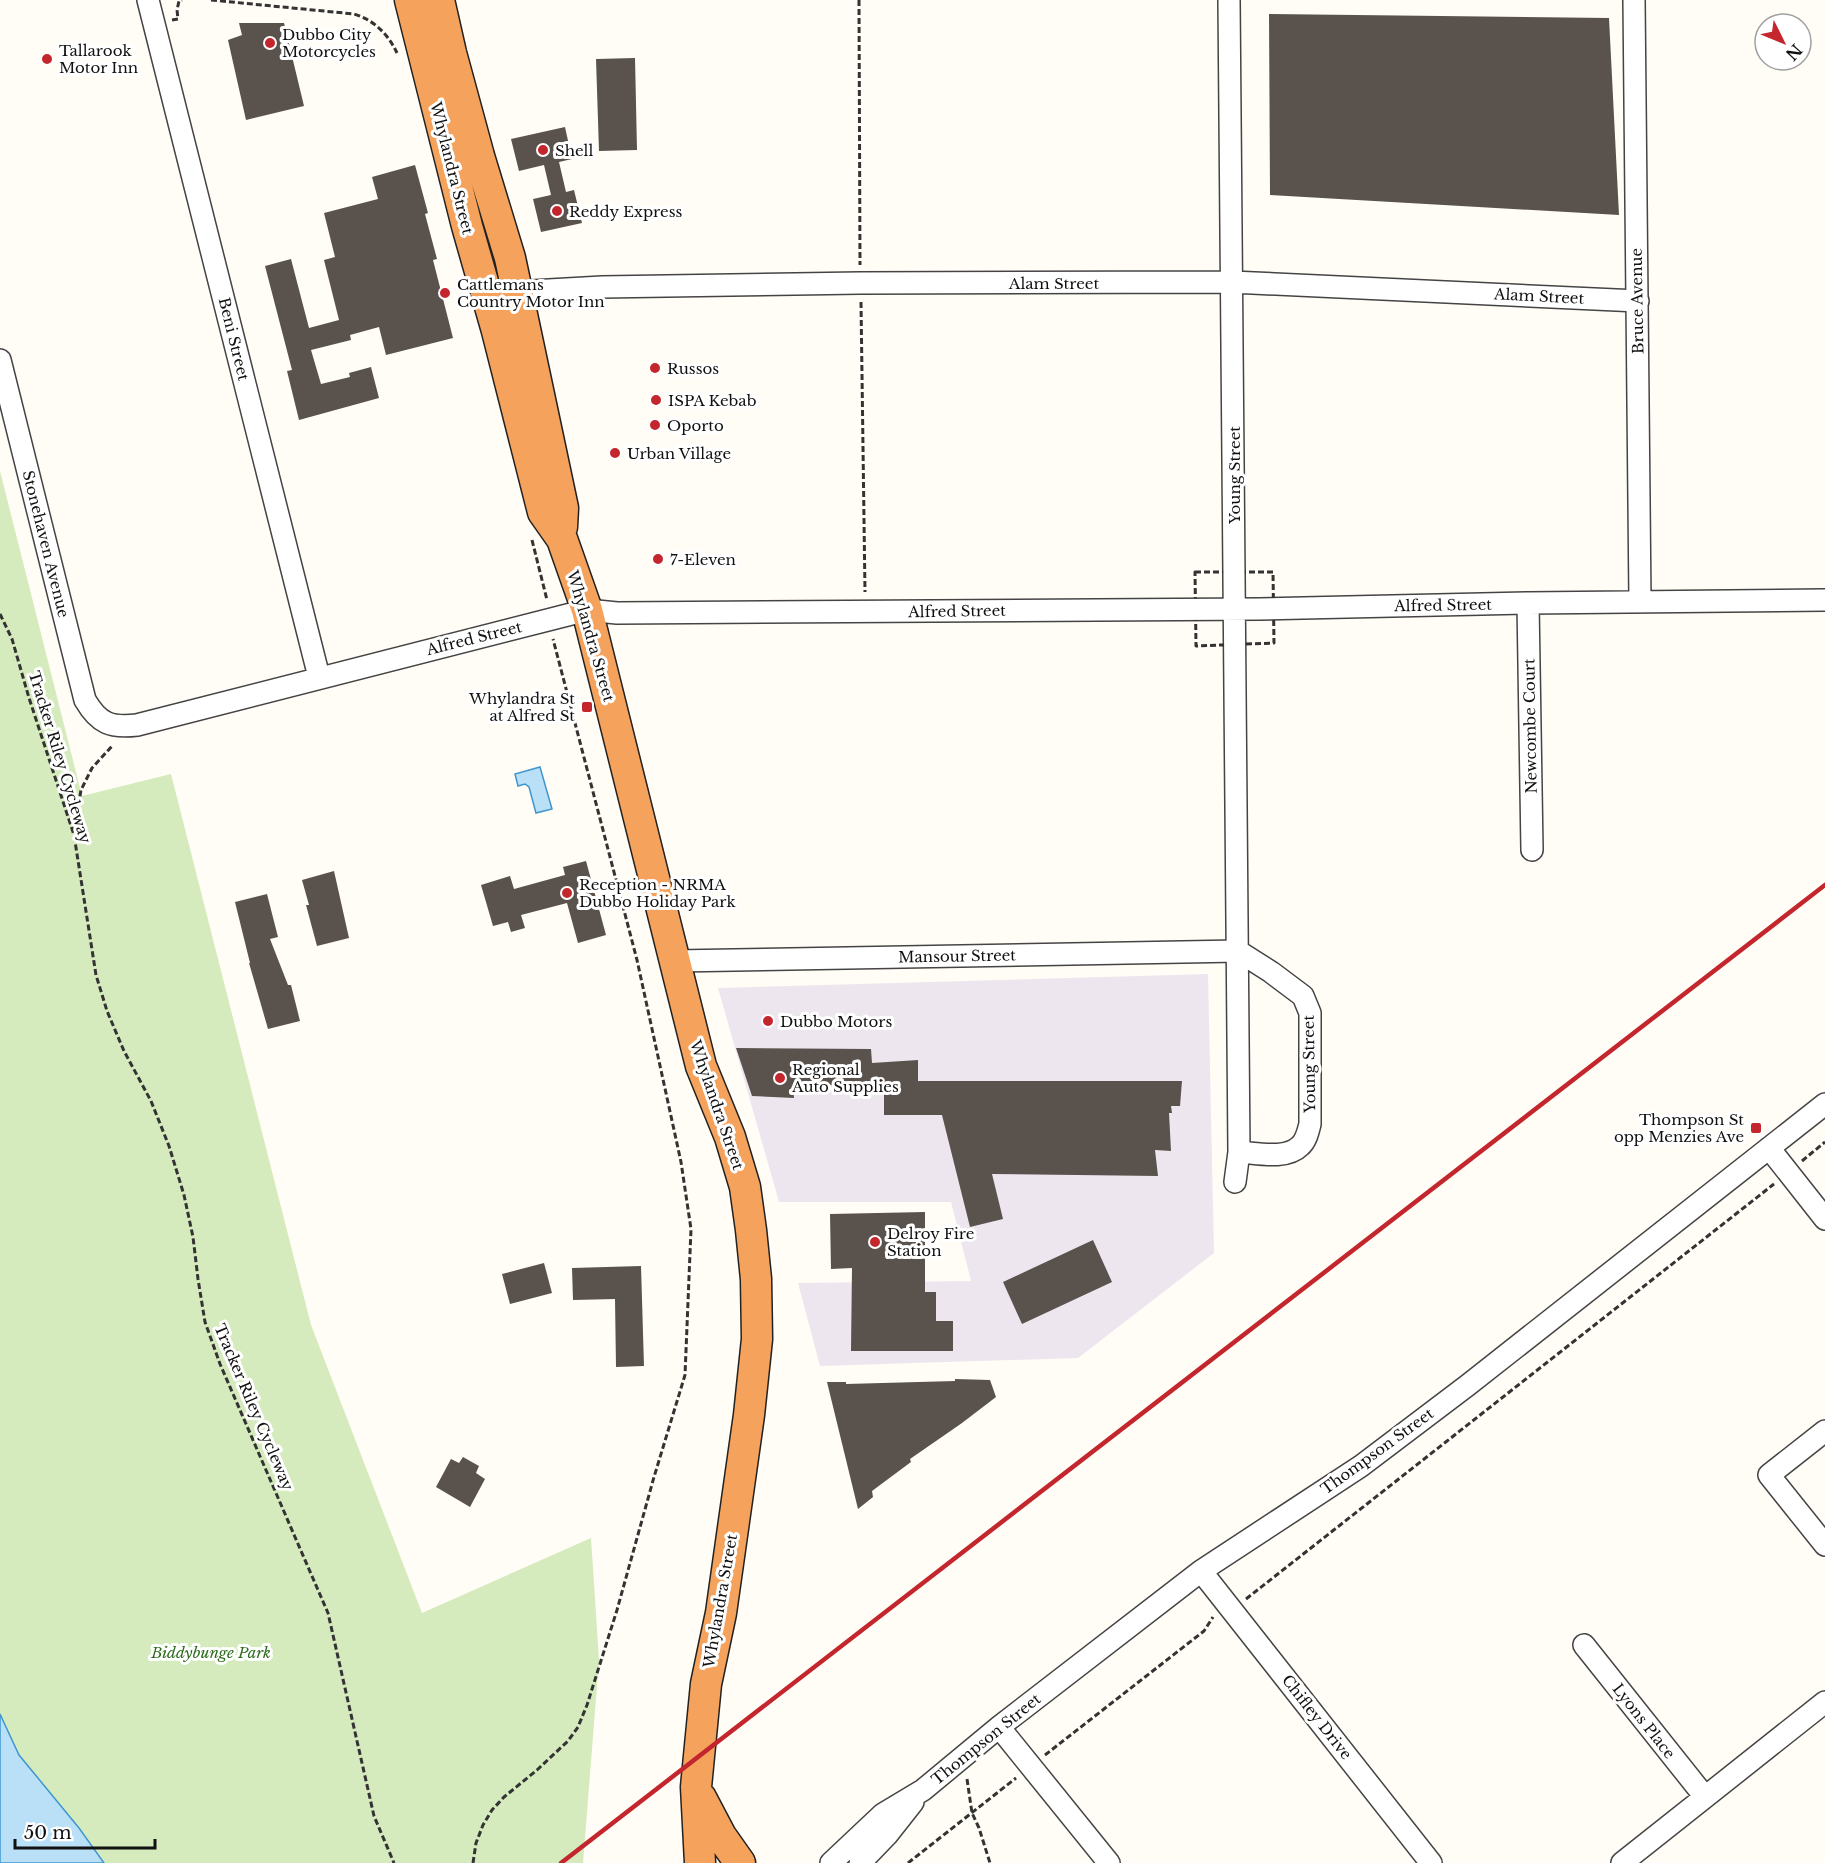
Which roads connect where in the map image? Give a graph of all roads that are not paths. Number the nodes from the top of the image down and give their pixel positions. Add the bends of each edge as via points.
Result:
1 (148, 0) edge
2 (410, 0) edge
3 (439, 0) edge
4 (1229, 0) edge
5 (1634, 0) edge
6 (1232, 282) junction
7 (518, 294) junction
8 (1638, 301) junction
9 (497, 332) junction
10 (0, 360) edge
11 (562, 539) junction
12 (1825, 600) edge
13 (1640, 602) junction
14 (1528, 603) junction
15 (1235, 609) junction
16 (587, 610) junction
17 (319, 677) junction
18 (104, 722) joint
19 (1532, 850) dead end
20 (1238, 951) junction
21 (675, 961) junction
22 (1825, 1104) edge
23 (1769, 1148) junction
24 (1239, 1152) junction
25 (1235, 1182) dead end
26 (1825, 1219) edge
27 (1825, 1431) edge
28 (1825, 1545) edge
29 (1201, 1570) junction
30 (1584, 1645) dead end
31 (1825, 1702) edge
32 (999, 1727) junction
33 (696, 1787) junction
34 (923, 1790) junction
35 (1704, 1797) junction
36 (700, 1863) edge
37 (740, 1863) edge
38 (831, 1863) edge
39 (860, 1863) edge
40 (1109, 1863) edge
41 (1431, 1863) edge
42 (1622, 1863) edge

1 - 17 street, Beni Street
2 - 9 highway, Whylandra Street
3 - 7 highway, Whylandra Street
4 - 6 street, Young Street
5 - 8 street, Bruce Avenue
6 - 7 street, Alam Street via 860,283 602,288
6 - 8 street, Alam Street
6 - 15 street, Young Street
7 - 9 street via 508,296 501,305
7 - 11 highway, Whylandra Street via 563,508
8 - 13 street, Bruce Avenue
9 - 11 highway, Whylandra Street via 543,512
10 - 18 street, Stonehaven Avenue via 85,700
11 - 16 highway, Whylandra Street
12 - 13 street, Alfred Street
13 - 14 street, Alfred Street
14 - 15 street, Alfred Street
14 - 19 street, Newcombe Court
15 - 16 street, Alfred Street via 617,613
15 - 20 street, Young Street
16 - 17 street, Alfred Street
16 - 21 highway, Whylandra Street
17 - 18 street, Alfred Street via 137,725 120,727
20 - 21 street, Mansour Street
20 - 24 street, Young Street
20 - 24 street, Young Street via 1303,996 1310,1012 1307,1136 1290,1153
21 - 33 highway, Whylandra Street via 701,1066 745,1187 756,1279 756,1339 748,1415 721,1613 706,1684
22 - 23 street, Thompson Street
23 - 26 street
23 - 29 street, Thompson Street via 1388,1446
24 - 25 street, Young Street
27 - 28 street via 1768,1475
29 - 32 street, Thompson Street
29 - 41 street, Chifley Drive
30 - 35 street, Lyons Place
31 - 35 street
32 - 34 street, Thompson Street
32 - 40 street
33 - 36 highway, Whylandra Street
33 - 37 highway via 712,1821
34 - 38 street, Thompson Street via 883,1814
34 - 39 street, Thompson Street
35 - 42 street

